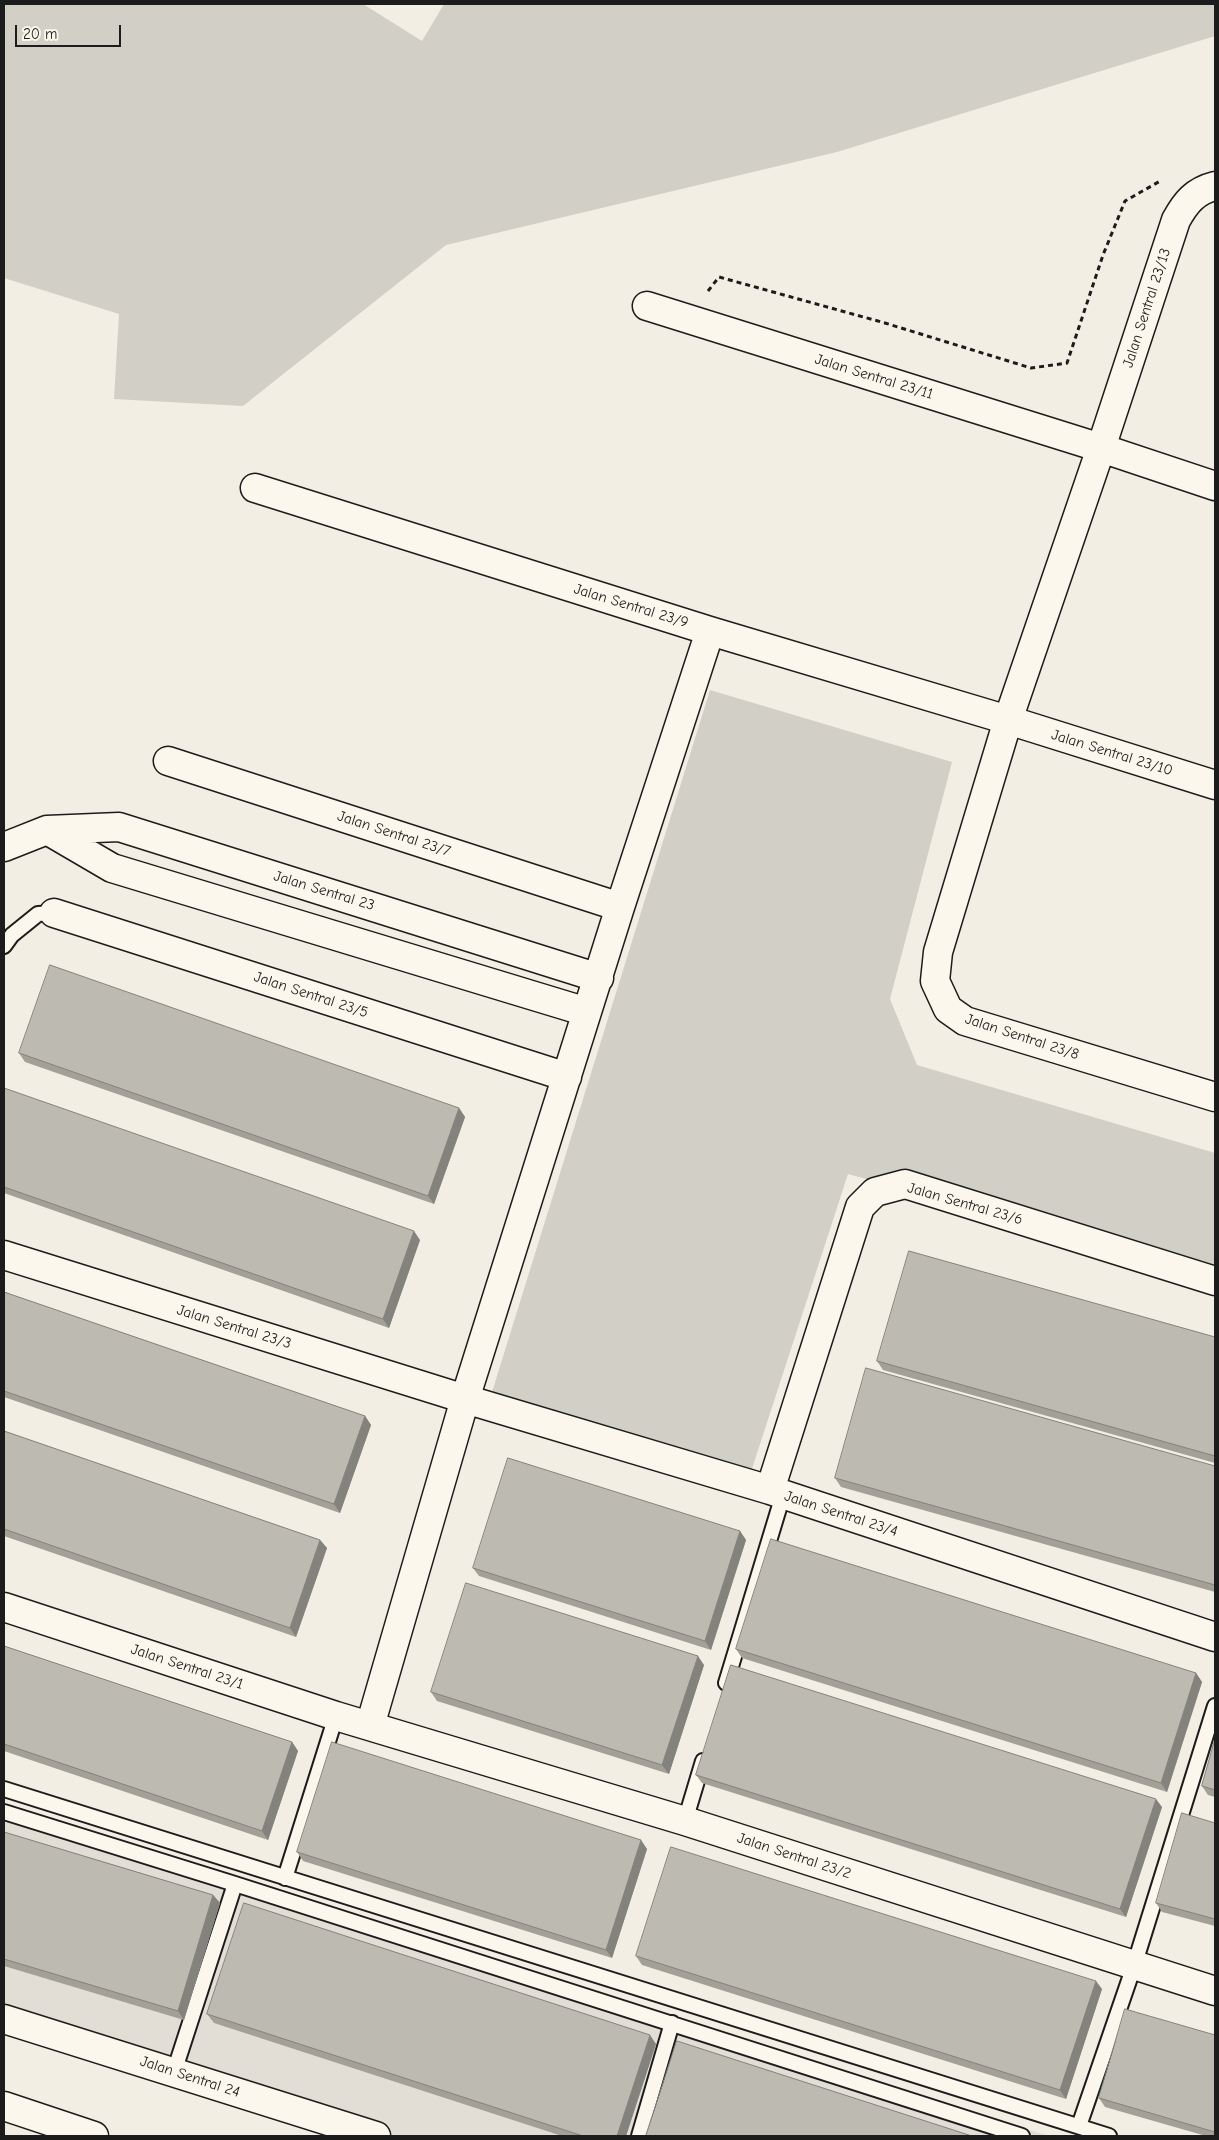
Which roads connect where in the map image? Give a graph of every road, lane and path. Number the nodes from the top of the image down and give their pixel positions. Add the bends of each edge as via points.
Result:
1 (1169, 178) dead end
2 (1215, 186) edge
3 (647, 306) dead end
4 (689, 318) junction
5 (1101, 448) junction
6 (1215, 486) edge
7 (255, 488) dead end
8 (710, 631) junction
9 (1008, 720) junction
10 (168, 761) dead end
11 (1215, 785) edge
12 (47, 830) junction
13 (4, 847) edge
14 (620, 907) junction
15 (54, 913) joint
16 (4, 946) edge
17 (598, 978) junction
18 (587, 1012) junction
19 (567, 1077) junction
20 (1215, 1097) edge
21 (4, 1255) edge
22 (1215, 1281) edge
23 (465, 1399) junction
24 (776, 1493) junction
25 (4, 1608) edge
26 (1215, 1637) edge
27 (721, 1700) edge
28 (1215, 1706) edge
29 (336, 1716) junction
30 (370, 1726) junction
31 (707, 1746) edge
32 (4, 1789) edge
33 (4, 1812) edge
34 (685, 1821) junction
35 (285, 1878) junction
36 (235, 1884) junction
37 (1134, 1966) junction
38 (1215, 1991) edge
39 (4, 2018) edge
40 (672, 2023) junction
41 (174, 2072) junction
42 (4, 2106) edge
43 (1079, 2126) junction
44 (94, 2136) edge
45 (376, 2136) edge
46 (639, 2136) edge
47 (1022, 2136) edge
48 (1109, 2136) edge

1 - 4 path via 1125,201 1103,255 1067,363 1031,368 719,277
2 - 5 street, Jalan Sentral 23/13 via 1202,189 1186,202 1176,220
3 - 4 street, Jalan Sentral 23/11
4 - 5 street, Jalan Sentral 23/11
5 - 6 street, Jalan Sentral 23/11
5 - 9 street, Jalan Sentral 23/13
7 - 8 street, Jalan Sentral 23/9
8 - 9 street, Jalan Sentral 23/9
8 - 14 street
9 - 11 street, Jalan Sentral 23/10
9 - 20 street, Jalan Sentral 23/8 via 938,952 935,981 948,1009 965,1022
10 - 14 street, Jalan Sentral 23/7
12 - 13 street, Jalan Sentral 23
12 - 17 street, Jalan Sentral 23 via 120,827
12 - 18 street via 112,868
14 - 17 street
15 - 16 lane via 38,914
15 - 19 street, Jalan Sentral 23/5
17 - 18 street
18 - 19 street
19 - 23 street
21 - 23 street, Jalan Sentral 23/3
22 - 24 street, Jalan Sentral 23/6 via 905,1184 875,1192 860,1207
23 - 24 street, Jalan Sentral 23/4
23 - 30 street
24 - 26 street, Jalan Sentral 23/4
24 - 27 lane
25 - 29 street, Jalan Sentral 23/1
28 - 37 lane
29 - 30 street, Jalan Sentral 23/1
29 - 35 lane
30 - 34 street, Jalan Sentral 23/2
31 - 34 lane
32 - 35 lane
33 - 36 lane
34 - 37 street, Jalan Sentral 23/2
35 - 43 lane
36 - 40 lane
36 - 41 lane
37 - 38 street, Jalan Sentral 23/2
37 - 43 lane
39 - 41 street, Jalan Sentral 24
40 - 46 lane
40 - 47 lane
41 - 45 street, Jalan Sentral 24
42 - 44 street
43 - 48 lane

